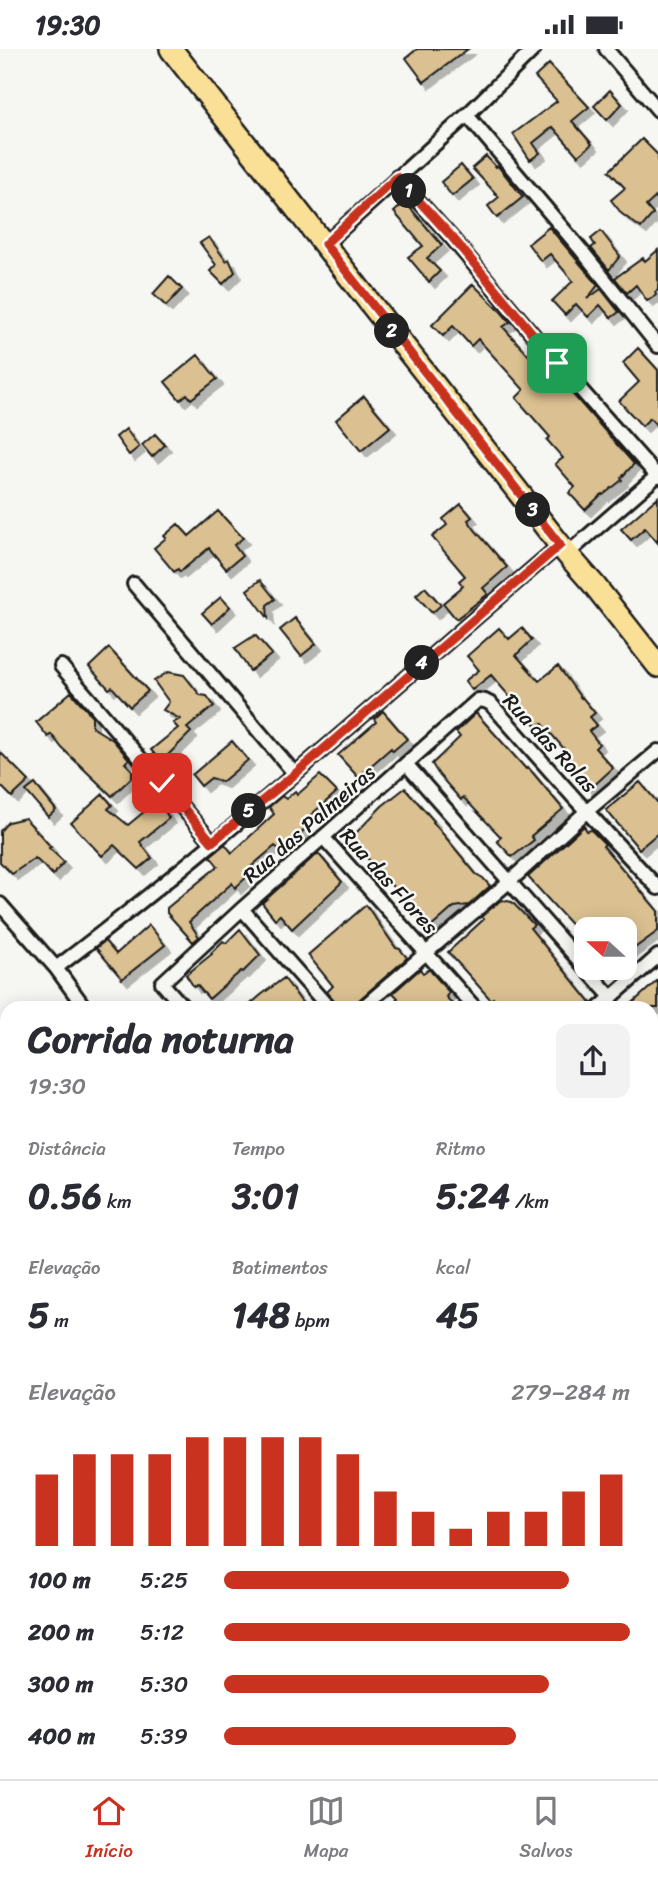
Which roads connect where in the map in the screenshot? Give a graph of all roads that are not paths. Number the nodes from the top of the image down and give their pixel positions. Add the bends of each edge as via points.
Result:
1 (171, 49) edge
2 (534, 49) edge
3 (606, 49) edge
4 (658, 110) edge
5 (467, 115) junction
6 (397, 177) junction
7 (325, 244) junction
8 (658, 346) edge
9 (658, 476) edge
10 (564, 550) junction
11 (134, 584) dead end
12 (61, 666) dead end
13 (658, 666) edge
14 (485, 701) joint
15 (658, 751) edge
16 (407, 765) junction
17 (295, 774) junction
18 (587, 811) junction
19 (323, 837) junction
20 (212, 842) junction
21 (510, 881) junction
22 (658, 888) edge
23 (0, 904) edge
24 (242, 909) junction
25 (427, 952) junction
26 (658, 956) edge
27 (56, 968) junction
28 (611, 997) junction
29 (80, 1001) edge
30 (178, 1001) edge
31 (323, 1001) edge
32 (370, 1001) edge
33 (469, 1001) edge
34 (607, 1001) edge

1 - 7 main road
2 - 5 street
3 - 4 street
5 - 6 street
5 - 8 street
6 - 7 street
6 - 9 street
7 - 10 main road
9 - 10 street
10 - 13 main road
10 - 17 street
11 - 17 street
12 - 20 street
14 - 16 street, Rua das Palmeiras via 478,700
14 - 18 street, Rua das Rolas
15 - 18 street
16 - 19 street, Rua das Palmeiras
16 - 21 street
17 - 20 street
18 - 21 street
18 - 22 street, Rua das Rolas
19 - 24 street, Rua das Palmeiras
19 - 25 street, Rua das Flores
20 - 27 street
21 - 25 street
21 - 28 street
23 - 27 street
24 - 30 street, Rua das Palmeiras via 162,983
24 - 31 street
25 - 32 street
25 - 33 street, Rua das Flores
26 - 28 street
27 - 29 street
28 - 34 street

